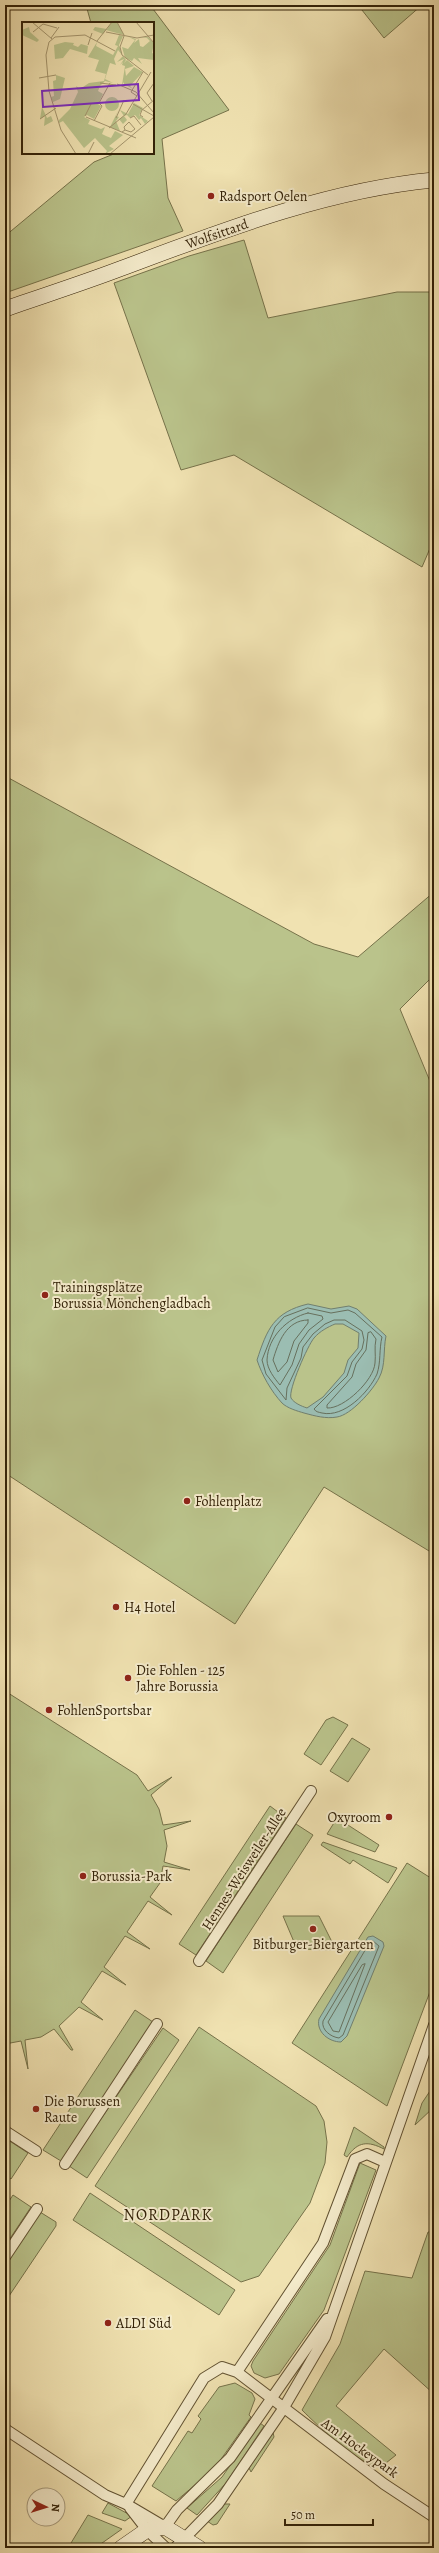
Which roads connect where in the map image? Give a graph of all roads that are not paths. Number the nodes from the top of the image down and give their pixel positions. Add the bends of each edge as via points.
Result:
1 (434, 180) edge
2 (5, 308) edge
3 (311, 1791) dead end
4 (199, 1961) dead end
5 (157, 2024) dead end
6 (434, 2025) edge
7 (5, 2131) edge
8 (36, 2151) dead end
9 (385, 2162) junction
10 (65, 2164) dead end
11 (37, 2209) dead end
12 (5, 2257) edge
13 (335, 2308) junction
14 (237, 2372) junction
15 (271, 2397) junction
16 (283, 2409) junction
17 (5, 2429) edge
18 (126, 2504) junction
19 (434, 2517) edge
20 (164, 2526) junction
21 (147, 2530) junction
22 (179, 2543) edge
23 (121, 2548) edge
24 (166, 2548) edge
25 (199, 2548) edge

1 - 2 street, Wolfsittard via 409,182 322,201 216,232
3 - 4 street, Hennes-Weisweiler-Allee
5 - 10 street
6 - 9 street
7 - 8 street
9 - 13 street
9 - 14 street via 367,2154 355,2159 323,2243
11 - 12 street
13 - 15 street
13 - 16 street via 325,2336
14 - 15 street, Am Hockeypark
14 - 18 street via 222,2367 204,2378
15 - 16 street, Am Hockeypark
15 - 20 street via 230,2458
16 - 19 street, Am Hockeypark via 384,2484
16 - 22 street via 218,2504
17 - 18 street via 105,2495
18 - 20 street
18 - 21 street
20 - 21 street
20 - 22 street
21 - 23 street
21 - 24 street
22 - 25 street

